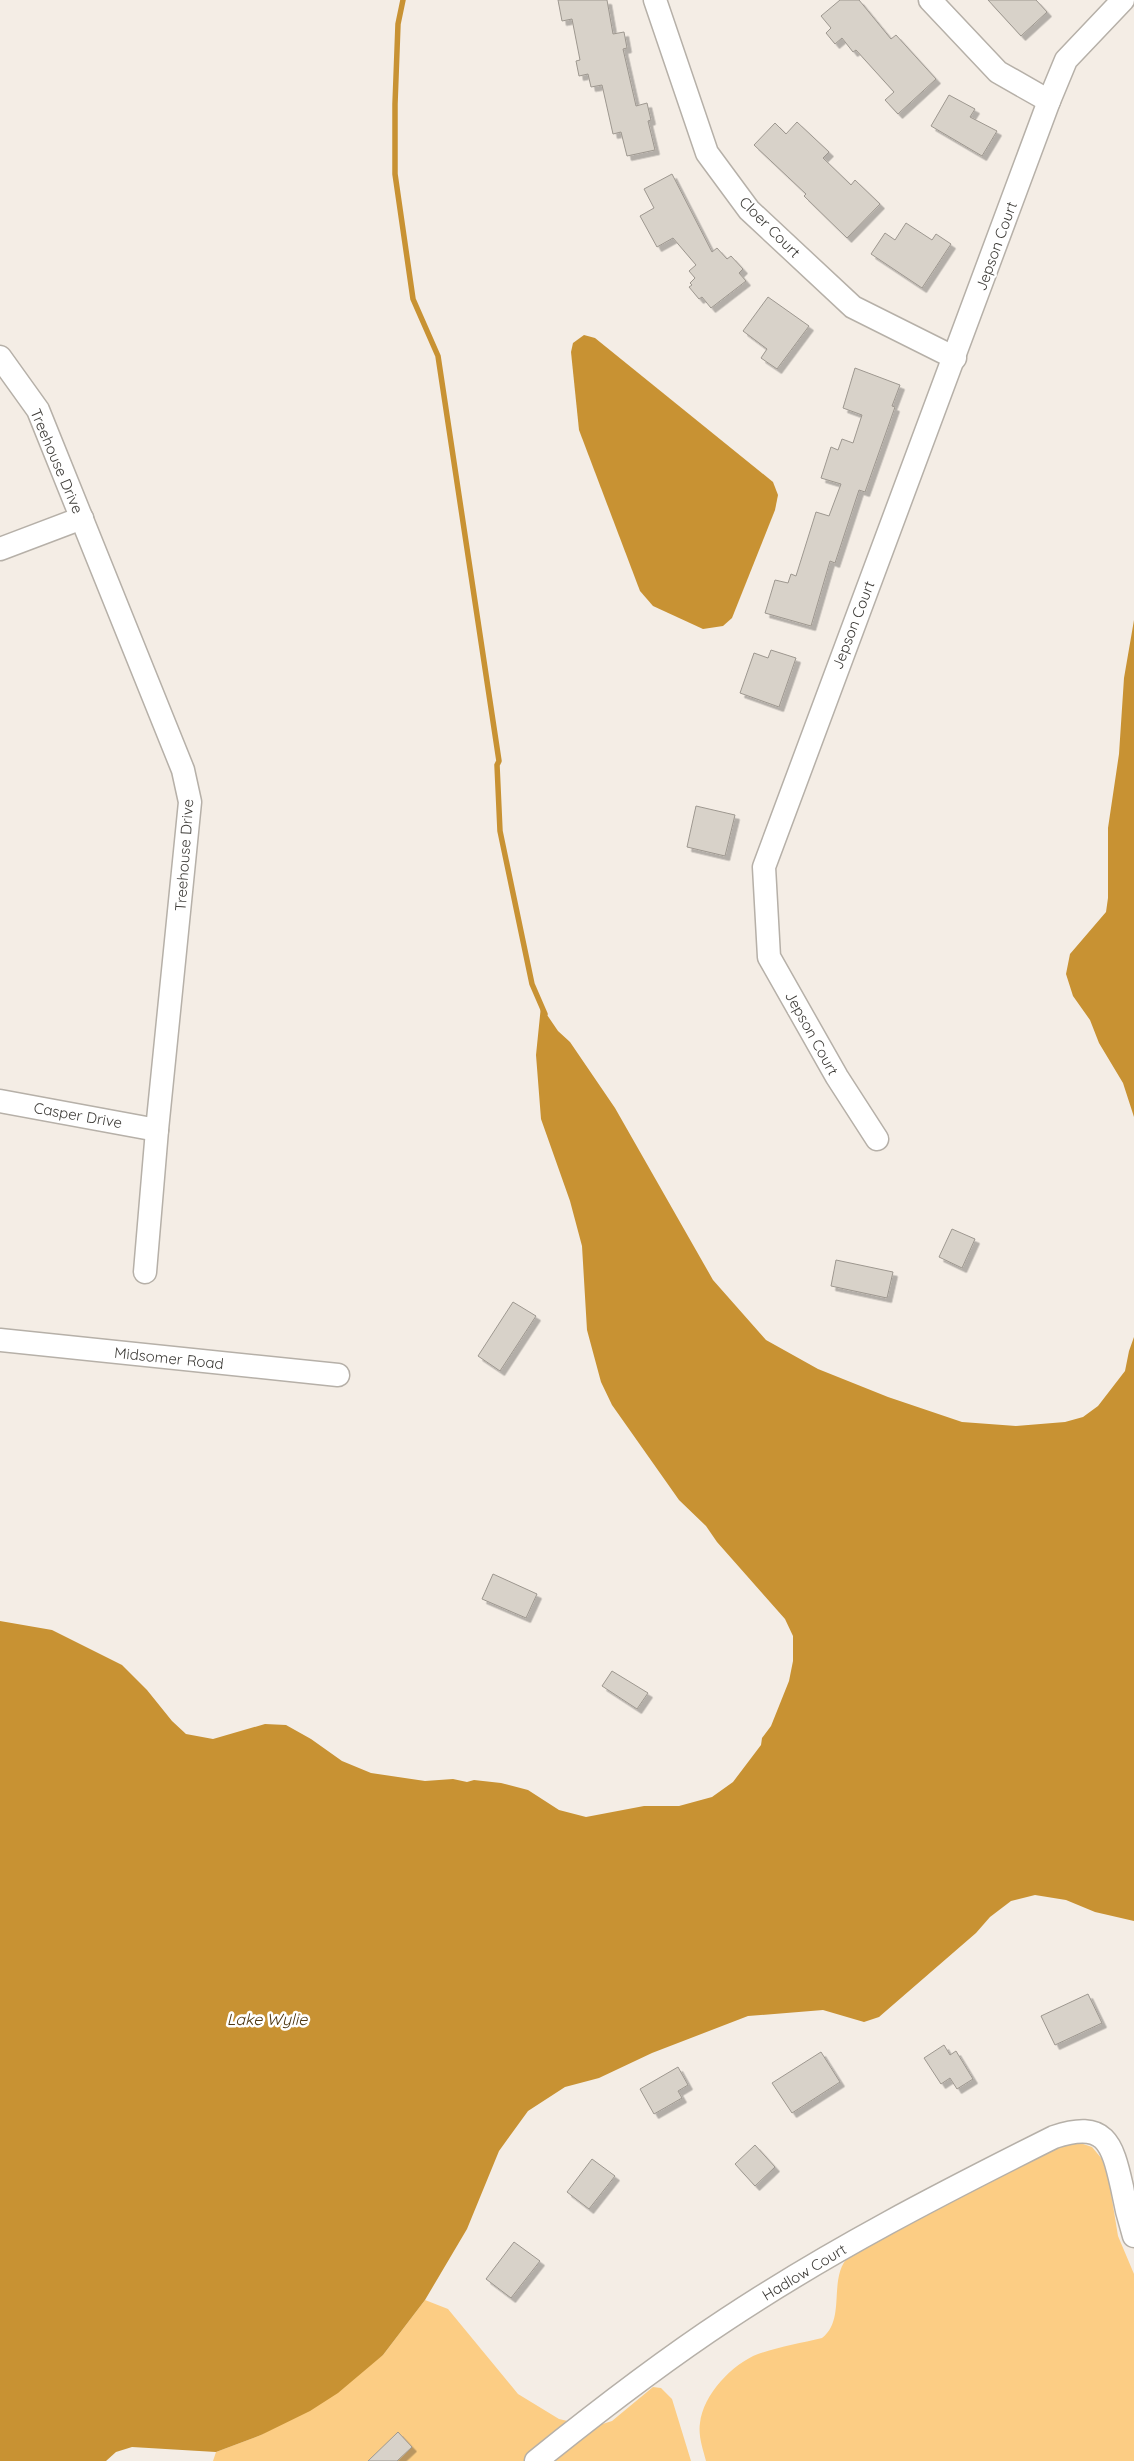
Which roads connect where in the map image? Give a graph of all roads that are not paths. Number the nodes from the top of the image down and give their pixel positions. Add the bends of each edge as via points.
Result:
1 (655, 0) edge
2 (930, 0) edge
3 (1123, 0) edge
4 (1049, 101) junction
5 (0, 357) edge
6 (955, 358) junction
7 (82, 518) junction
8 (0, 549) edge
9 (0, 1101) edge
10 (157, 1130) junction
11 (877, 1139) dead end
12 (145, 1272) dead end
13 (0, 1340) edge
14 (338, 1374) dead end
15 (1134, 2236) edge
16 (536, 2461) edge

1 - 6 street, Cloer Court via 707,153 749,210 853,307
2 - 4 street via 998,72
3 - 4 street, Jepson Court via 1066,60
4 - 6 street, Jepson Court
5 - 7 street, Treehouse Drive via 38,410
6 - 11 street, Jepson Court via 764,867 769,957 837,1077
7 - 8 street
7 - 10 street, Treehouse Drive via 184,770 190,802
9 - 10 street, Casper Drive
10 - 12 street, Treehouse Drive
13 - 14 street, Midsomer Road
15 - 16 street, Hadlow Court via 1110,2146 1096,2133 1084,2130 1054,2137 886,2224 723,2322 629,2388

